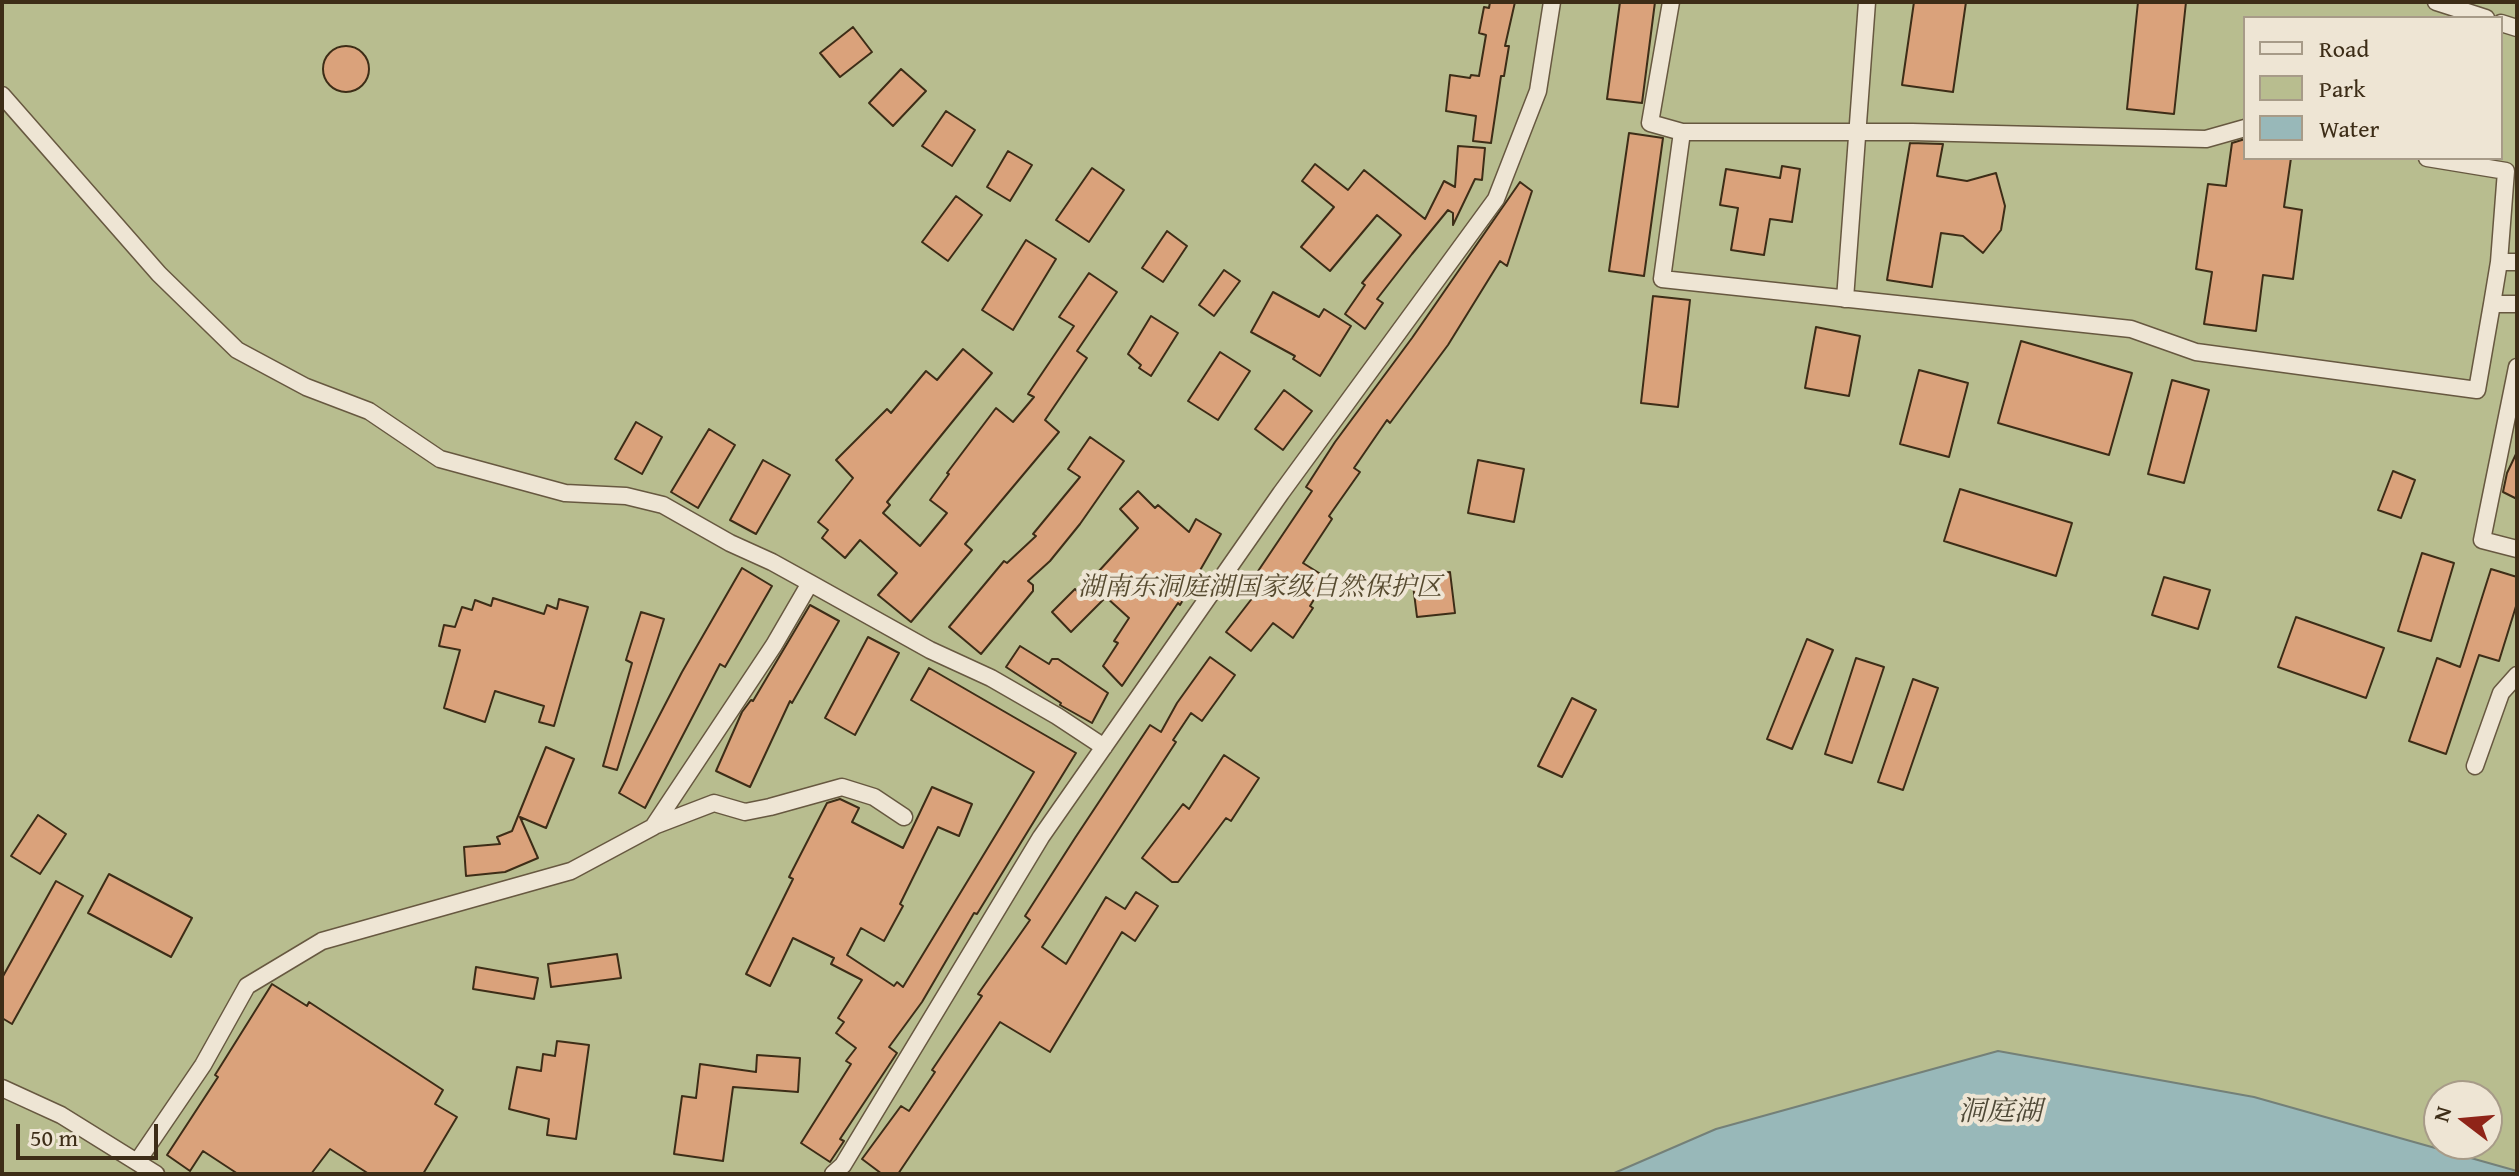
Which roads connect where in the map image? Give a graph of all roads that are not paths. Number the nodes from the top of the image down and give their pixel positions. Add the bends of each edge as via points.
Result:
1 (1552, 2) edge
2 (1671, 2) edge
3 (1867, 2) edge
4 (2436, 2) edge
5 (2480, 16) edge
6 (2, 95) edge
7 (2243, 129) edge
8 (1857, 131) junction
9 (1682, 132) junction
10 (2439, 160) edge
11 (2499, 262) junction
12 (2517, 262) edge
13 (1845, 299) junction
14 (2492, 304) junction
15 (2517, 304) edge
16 (2517, 367) edge
17 (2517, 549) edge
18 (810, 583) junction
19 (2517, 675) edge
20 (1104, 747) junction
21 (2475, 766) dead end
22 (904, 817) dead end
23 (653, 827) junction
24 (2, 1088) edge
25 (137, 1162) junction
26 (156, 1174) edge
27 (833, 1174) edge

1 - 20 street via 1538,91 1496,199
2 - 9 street via 1650,123
3 - 8 street
4 - 5 street
6 - 18 street via 159,274 237,350 306,387 369,411 440,459 565,493 626,496 663,505
7 - 8 street via 2206,139
8 - 9 street
8 - 13 street
9 - 13 street via 1662,279
10 - 11 street via 2506,171
11 - 12 street
11 - 14 street
13 - 14 street via 2131,329 2196,352 2477,390
14 - 15 street
16 - 17 street via 2482,540
18 - 20 street via 991,678
18 - 23 street
19 - 21 street via 2501,693
20 - 27 street via 1041,837
22 - 23 street via 874,797 842,787 745,812 714,803
23 - 25 street via 571,871 322,941 247,986 203,1065
24 - 25 street via 61,1115
25 - 26 street

